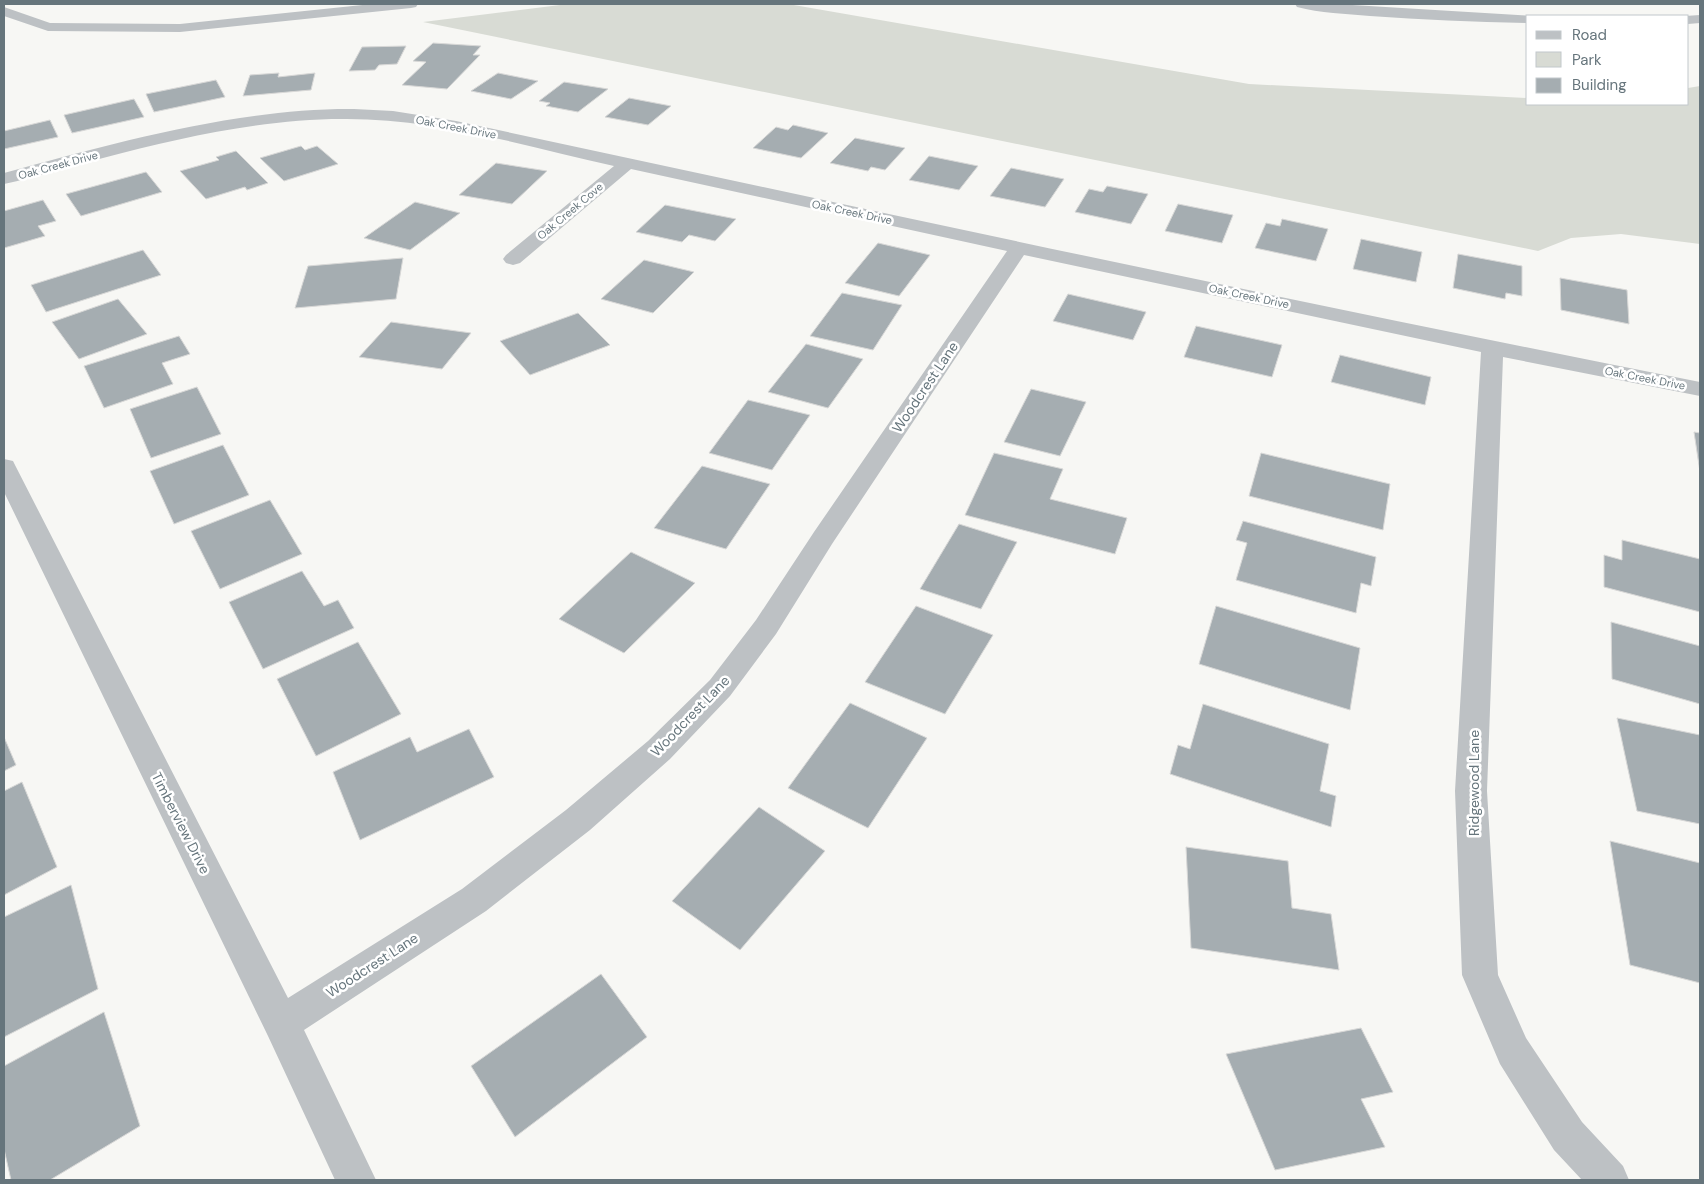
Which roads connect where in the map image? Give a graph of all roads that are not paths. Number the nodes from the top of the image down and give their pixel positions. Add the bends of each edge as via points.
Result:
1 (412, 4) edge
2 (1302, 4) edge
3 (1447, 10) edge
4 (4, 11) edge
5 (1526, 19) edge
6 (627, 164) junction
7 (4, 179) edge
8 (1019, 248) junction
9 (513, 259) dead end
10 (1492, 348) junction
11 (1700, 389) edge
12 (4, 467) edge
13 (281, 1023) junction
14 (356, 1180) edge
15 (1609, 1180) edge

1 - 4 street via 180,28 48,27
2 - 3 street via 1349,10
3 - 5 street
6 - 7 street, Oak Creek Drive via 456,126 354,114 296,116 184,133
6 - 8 street, Oak Creek Drive
6 - 9 street, Oak Creek Cove
8 - 10 street, Oak Creek Drive
8 - 13 street, Woodcrest Lane via 766,627 720,688 659,750 541,849 474,900
10 - 11 street, Oak Creek Drive
10 - 15 street, Ridgewood Lane via 1471,791 1480,975 1513,1051 1568,1136
12 - 13 street, Timberview Drive
13 - 14 street, Timberview Drive

